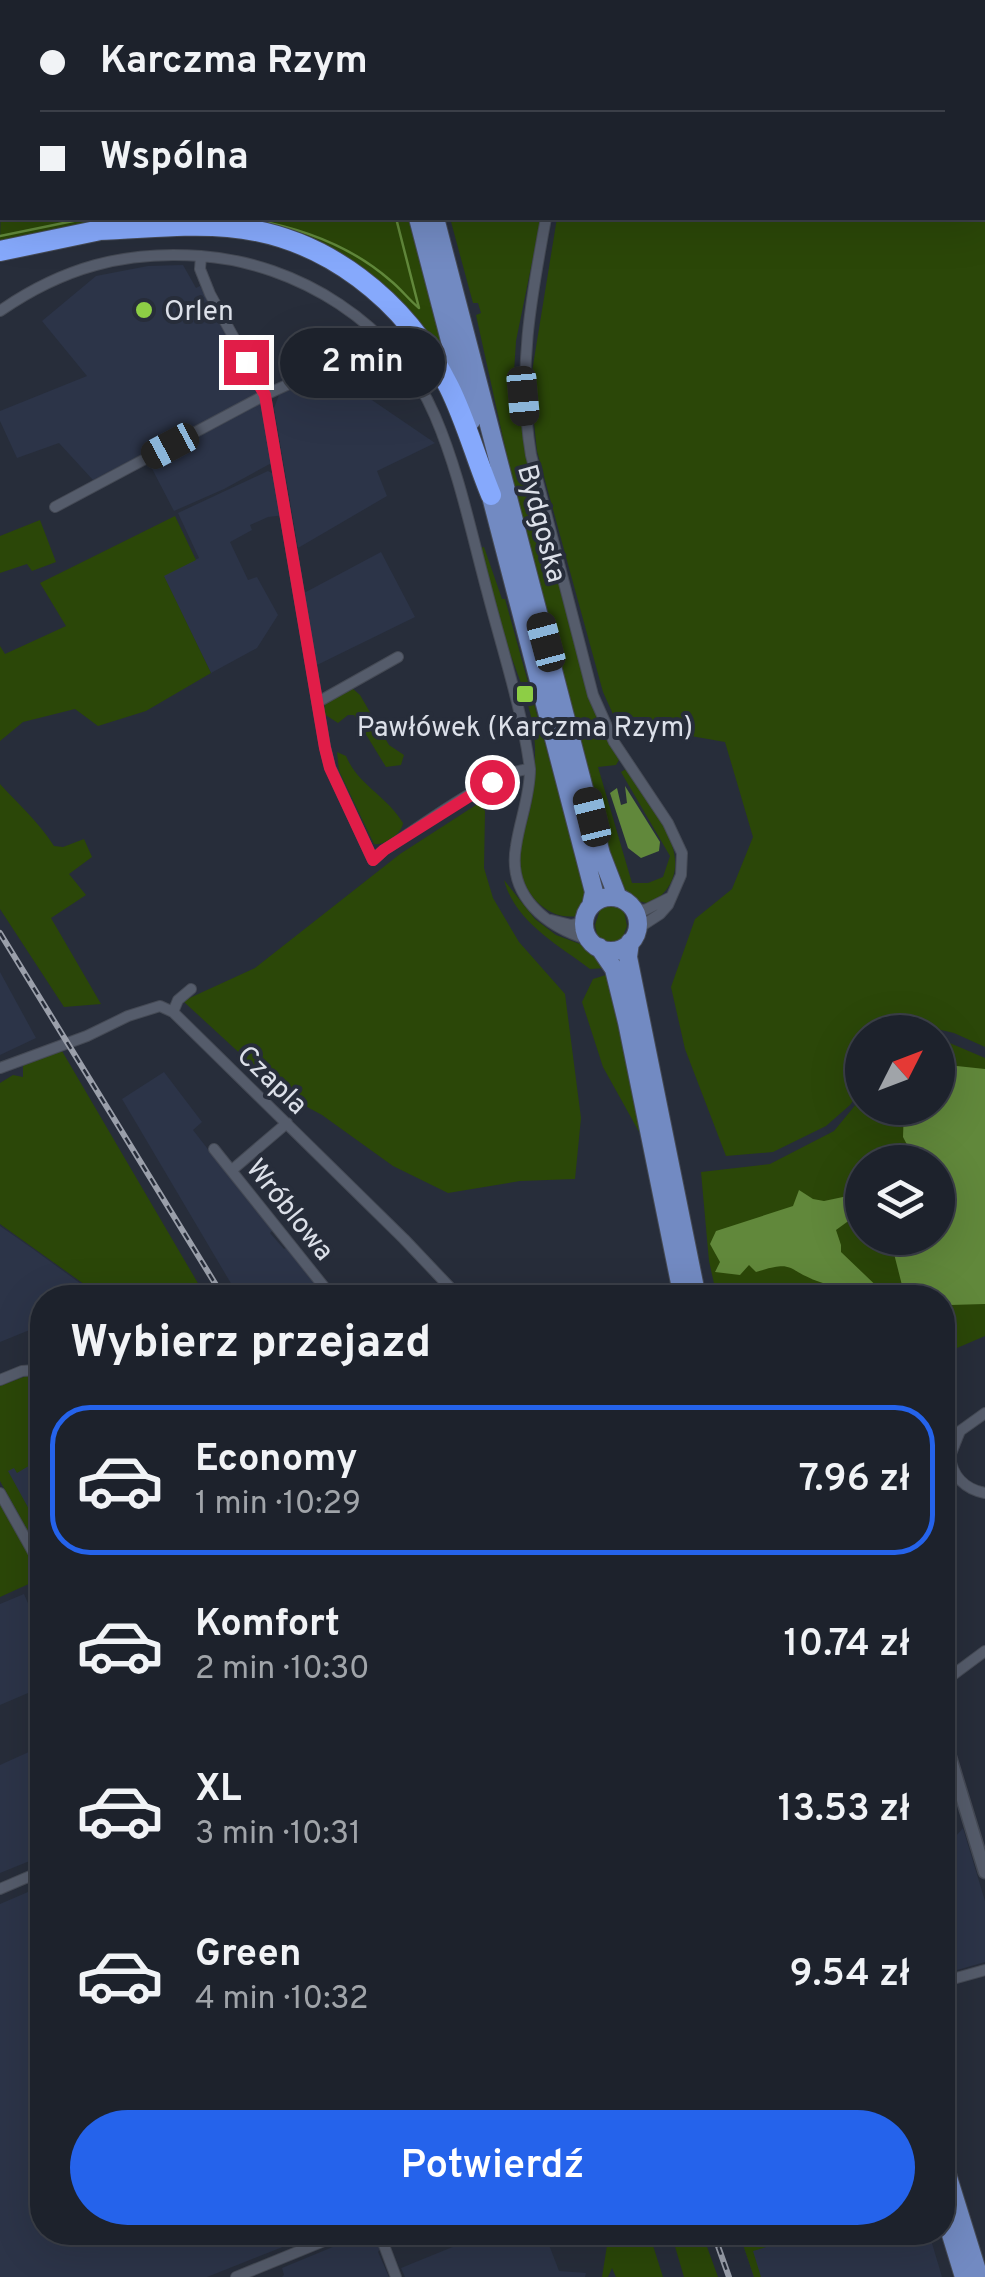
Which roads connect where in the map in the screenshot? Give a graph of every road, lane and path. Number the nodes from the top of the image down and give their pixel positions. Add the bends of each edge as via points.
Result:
1 (150, 220) edge
2 (419, 220) edge
3 (437, 220) edge
4 (546, 220) edge
5 (97, 230) junction
6 (0, 251) edge
7 (201, 256) junction
8 (0, 311) edge
9 (380, 337) junction
10 (265, 395) junction
11 (490, 494) junction
12 (55, 507) dead end
13 (398, 657) dead end
14 (318, 702) junction
15 (530, 769) junction
16 (672, 896) junction
17 (626, 903) junction
18 (548, 919) junction
19 (591, 929) junction
20 (633, 935) junction
21 (191, 990) dead end
22 (173, 1012) junction
23 (0, 1068) edge
24 (287, 1123) junction
25 (214, 1150) dead end
26 (660, 1151) junction
27 (232, 1170) junction
28 (323, 1285) edge
29 (447, 1285) edge
30 (681, 1285) edge
31 (694, 1285) edge
32 (30, 1370) edge
33 (0, 1380) edge
34 (985, 1412) edge
35 (955, 1444) edge
36 (955, 1474) edge
37 (0, 1493) edge
38 (985, 1493) edge
39 (30, 1547) edge
40 (985, 1650) edge
41 (955, 1673) edge
42 (955, 1769) edge
43 (981, 1842) edge
44 (985, 1872) edge
45 (30, 1876) edge
46 (0, 1889) edge
47 (983, 1974) edge
48 (955, 1979) edge
49 (955, 2201) edge
50 (314, 2245) edge
51 (384, 2245) edge
52 (954, 2245) edge
53 (236, 2277) edge
54 (396, 2277) edge
55 (964, 2277) edge
56 (978, 2277) edge

1 - 5 highway
2 - 11 main road, Bydgoska
3 - 17 main road, Bydgoska via 601,854
4 - 16 street via 523,366 531,455 598,708 682,853
5 - 6 highway
5 - 11 highway via 192,225 262,232 354,273 400,313 436,361
7 - 8 street via 148,254 101,262 48,280
7 - 9 street via 248,263 301,282
7 - 10 street via 210,294
9 - 10 street
9 - 15 street via 426,398 456,472
10 - 12 street
10 - 14 street
11 - 19 main road, Bydgoska via 594,892
13 - 14 street
14 - 15 street via 330,768 373,860 492,782
15 - 18 street via 514,870 531,906
16 - 17 street via 646,910
16 - 20 street
17 - 19 main road via 604,898
17 - 20 main road, Bydgoska
18 - 19 street
18 - 19 street via 566,934
19 - 20 main road via 615,950
19 - 26 main road, Bydgoska via 614,969
20 - 26 main road via 628,957
21 - 22 street
22 - 23 street via 153,1006
22 - 24 street, Czapla
24 - 27 street
24 - 29 street, Czapla
25 - 27 street, Wróblowa
26 - 30 main road
26 - 31 main road
27 - 28 street, Wróblowa
32 - 33 street
34 - 35 street
36 - 38 street
37 - 39 street
40 - 41 street
42 - 43 street
43 - 44 street
45 - 46 street
47 - 48 street
49 - 56 main road
50 - 53 street
51 - 54 street
52 - 55 main road

